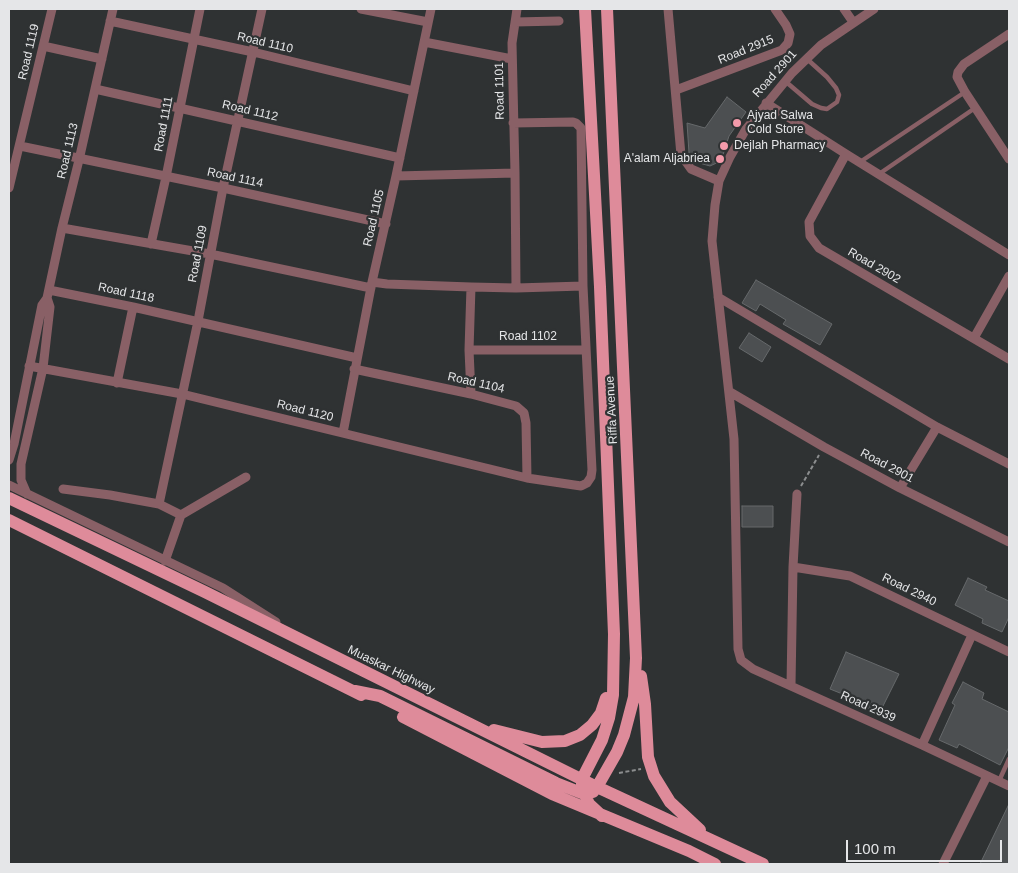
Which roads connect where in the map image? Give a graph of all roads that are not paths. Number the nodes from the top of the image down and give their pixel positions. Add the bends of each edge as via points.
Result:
1 (52, 9) edge
2 (113, 9) edge
3 (200, 9) edge
4 (262, 9) edge
5 (361, 9) edge
6 (431, 9) edge
7 (517, 9) edge
8 (585, 9) edge
9 (607, 9) edge
10 (668, 9) edge
11 (775, 9) edge
12 (844, 9) edge
13 (874, 9) edge
14 (110, 20) junction
15 (559, 21) dead end
16 (428, 22) junction
17 (515, 22) junction
18 (853, 22) junction
19 (1009, 34) edge
20 (194, 40) junction
21 (424, 42) junction
22 (44, 46) junction
23 (253, 52) junction
24 (806, 58) junction
25 (102, 59) junction
26 (512, 59) junction
27 (785, 81) junction
28 (95, 89) junction
29 (676, 90) junction
30 (414, 91) junction
31 (965, 92) junction
32 (766, 103) junction
33 (975, 108) junction
34 (180, 109) junction
35 (238, 122) junction
36 (513, 123) junction
37 (20, 146) junction
38 (846, 154) junction
39 (400, 158) junction
40 (1009, 159) edge
41 (79, 160) junction
42 (860, 162) junction
43 (11, 167) edge
44 (515, 173) junction
45 (879, 174) junction
46 (396, 176) junction
47 (166, 177) junction
48 (719, 181) junction
49 (9, 188) edge
50 (223, 188) junction
51 (386, 224) junction
52 (62, 228) junction
53 (151, 244) junction
54 (210, 254) junction
55 (1009, 254) edge
56 (1009, 276) edge
57 (371, 285) junction
58 (583, 286) junction
59 (471, 287) junction
60 (516, 288) junction
61 (48, 294) junction
62 (718, 297) junction
63 (133, 307) junction
64 (198, 321) junction
65 (974, 338) junction
66 (469, 350) junction
67 (586, 350) junction
68 (357, 358) junction
69 (1009, 359) edge
70 (29, 366) junction
71 (43, 368) junction
72 (354, 369) junction
73 (117, 383) junction
74 (730, 392) junction
75 (182, 394) junction
76 (471, 394) junction
77 (937, 427) junction
78 (343, 433) junction
79 (9, 460) edge
80 (1009, 464) edge
81 (246, 477) dead end
82 (527, 478) junction
83 (9, 485) edge
84 (900, 488) junction
85 (63, 489) dead end
86 (26, 494) junction
87 (797, 494) road end
88 (9, 498) edge
89 (159, 504) junction
90 (181, 514) junction
91 (9, 520) edge
92 (1009, 542) edge
93 (164, 561) junction
94 (793, 567) junction
95 (972, 635) junction
96 (305, 643) junction
97 (1009, 652) edge
98 (636, 658) junction
99 (741, 660) joint
100 (613, 671) junction
101 (791, 686) junction
102 (355, 692) junction
103 (473, 726) junction
104 (922, 745) junction
105 (1009, 760) edge
106 (986, 776) junction
107 (582, 779) junction
108 (999, 782) junction
109 (1009, 786) edge
110 (597, 787) junction
111 (584, 794) junction
112 (602, 816) junction
113 (709, 838) junction
114 (715, 864) edge
115 (763, 864) edge
116 (943, 864) edge

1 - 22 street, Road 1119
2 - 14 street, Road 1113
3 - 20 street, Road 1111
4 - 23 street, Road 1109
5 - 16 street
6 - 16 street, Road 1105
7 - 17 street, Road 1101
8 - 100 main road, Riffa Avenue via 608,489
9 - 98 main road, Riffa Avenue
10 - 29 street
11 - 29 street, Road 2915 via 790,34 782,50
12 - 18 street
13 - 18 street, Road 2901
14 - 20 street, Road 1110
14 - 25 street, Road 1113
15 - 17 street
16 - 21 street, Road 1105
17 - 26 street, Road 1101
18 - 24 street, Road 2901
19 - 31 street via 964,64 958,72
20 - 23 street, Road 1110
20 - 34 street, Road 1111
21 - 26 street
21 - 30 street, Road 1105
22 - 25 street
22 - 37 street, Road 1119
23 - 30 street, Road 1110
23 - 35 street, Road 1109
24 - 27 street, Road 2901
24 - 27 lane via 836,88 837,102 826,109 821,108
25 - 28 street, Road 1113
26 - 36 street, Road 1101
27 - 32 street, Road 2901
28 - 34 street, Road 1112
28 - 41 street, Road 1113
29 - 48 street via 679,145 683,159 691,168
30 - 39 street, Road 1105
31 - 33 street
31 - 42 lane
32 - 38 street
32 - 48 street, Road 2901 via 738,142
33 - 40 street
33 - 45 lane
34 - 35 street, Road 1112
34 - 47 street, Road 1111
35 - 39 street, Road 1112
35 - 50 street, Road 1109
36 - 44 street, Road 1101
36 - 58 street via 572,122 581,128
37 - 41 street
37 - 43 street, Road 1119
38 - 42 street
38 - 65 street, Road 2902 via 809,222 810,236 818,248
39 - 46 street, Road 1105
41 - 47 street, Road 1114
41 - 52 street, Road 1113
42 - 45 street
43 - 49 street, Road 1119
44 - 46 street
44 - 60 street, Road 1101
45 - 55 street
46 - 51 street, Road 1105
47 - 50 street, Road 1114
47 - 53 street, Road 1111
48 - 62 street, Road 2901 via 712,223
50 - 51 street, Road 1114
50 - 54 street, Road 1109
51 - 57 street, Road 1105
52 - 53 street
52 - 61 street, Road 1113
53 - 54 street
54 - 57 street
54 - 64 street, Road 1109
56 - 65 street
57 - 59 street
57 - 68 street, Road 1105
58 - 60 street
58 - 67 street
59 - 60 street
59 - 66 street
61 - 63 street, Road 1118
61 - 70 street, Road 1113 via 42,305
61 - 71 street, Road 1113 via 50,307
62 - 74 street, Road 2901
62 - 77 street
63 - 64 street, Road 1118
63 - 73 street
64 - 68 street, Road 1118
64 - 75 street, Road 1109
65 - 69 street, Road 2902
66 - 67 street, Road 1102
66 - 76 street
67 - 82 street, Road 1120 via 591,477 581,486
68 - 72 street, Road 1105
70 - 71 street, Road 1120
70 - 79 street, Road 1113
71 - 73 street, Road 1120
71 - 86 street, Road 1113 via 21,464 21,480
72 - 76 street, Road 1104
72 - 78 street, Road 1105
73 - 75 street, Road 1120
74 - 84 street, Road 2901
74 - 99 street, Road 2901 via 734,439 738,649
75 - 78 street, Road 1120
75 - 89 street, Road 1109
76 - 82 street, Road 1104 via 516,406 524,412
77 - 80 street
77 - 84 street
78 - 82 street, Road 1120
81 - 90 street
83 - 86 street
84 - 92 street, Road 2901
85 - 89 street
86 - 93 street
87 - 94 street
88 - 96 main road, Muaskar Highway
89 - 90 street
90 - 93 street
91 - 102 main road
93 - 96 street via 243,600
94 - 95 street, Road 2940 via 850,576
94 - 101 street
95 - 97 street, Road 2940
95 - 104 street
96 - 103 main road, Muaskar Highway
98 - 110 main road, Riffa Avenue via 630,716 617,752
98 - 113 main road via 646,704 648,757 658,786 670,802
99 - 101 street, Road 2939
100 - 103 main road via 601,713 592,725 573,738 542,742
100 - 107 main road, Riffa Avenue via 609,718 602,740
101 - 104 street, Road 2939
102 - 111 main road via 380,696
102 - 112 main road via 552,794
103 - 107 main road, Muaskar Highway
104 - 106 street, Road 2939
105 - 108 lane
106 - 108 street, Road 2939
106 - 116 street
107 - 110 main road, Muaskar Highway
107 - 111 main road
108 - 109 street, Road 2939
110 - 111 main road via 593,792
110 - 113 main road, Muaskar Highway
111 - 112 main road
112 - 114 main road
113 - 115 main road, Muaskar Highway

